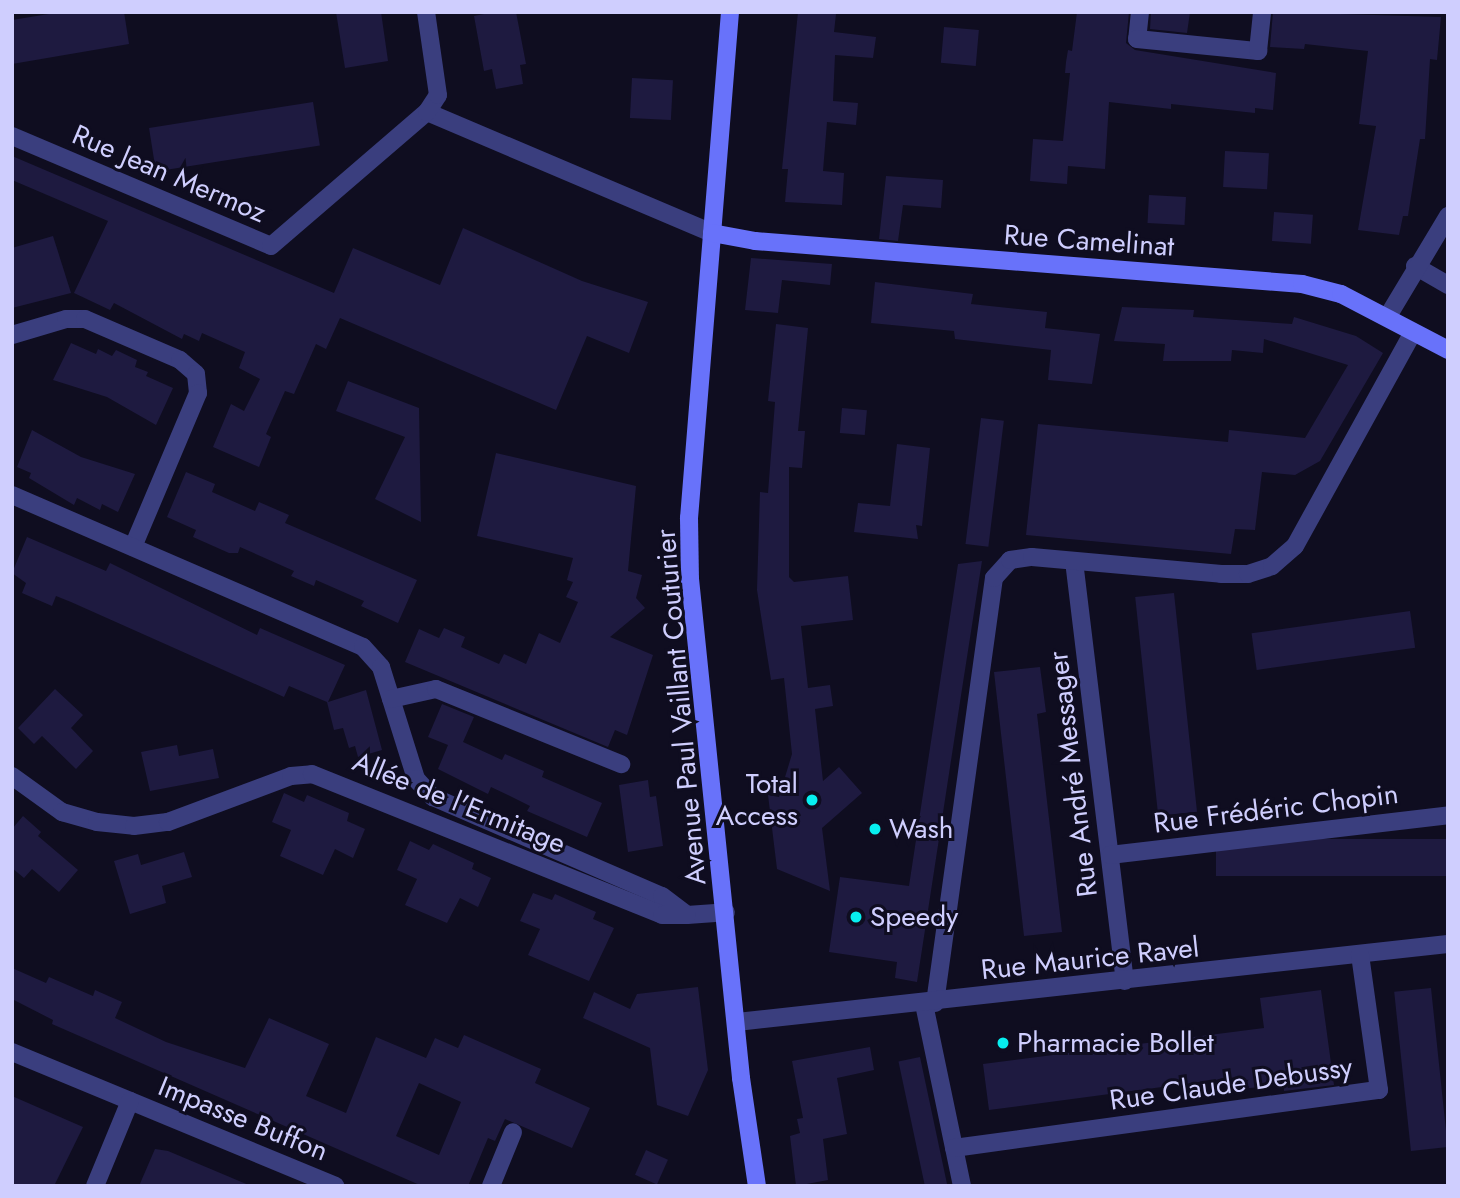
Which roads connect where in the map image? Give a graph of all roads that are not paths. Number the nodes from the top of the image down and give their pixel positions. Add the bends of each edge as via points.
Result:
1 (426, 12) edge
2 (730, 12) edge
3 (1140, 12) edge
4 (1262, 12) edge
5 (427, 112) junction
6 (12, 135) edge
7 (1448, 216) edge
8 (712, 233) junction
9 (1415, 266) junction
10 (1448, 285) edge
11 (1388, 316) junction
12 (1413, 332) junction
13 (12, 335) edge
14 (1448, 350) edge
15 (12, 495) edge
16 (133, 547) junction
17 (1074, 561) junction
18 (391, 699) junction
19 (621, 764) dead end
20 (12, 776) edge
21 (1448, 815) edge
22 (1110, 855) junction
23 (726, 912) junction
24 (687, 915) junction
25 (1448, 944) edge
26 (1360, 954) junction
27 (1125, 981) junction
28 (930, 1004) junction
29 (737, 1022) junction
30 (12, 1052) edge
31 (130, 1101) junction
32 (513, 1132) dead end
33 (954, 1148) junction
34 (94, 1186) edge
35 (335, 1186) edge
36 (491, 1186) edge
37 (757, 1186) edge
38 (962, 1186) edge

1 - 5 street via 438,95
2 - 8 street, Avenue Paul Vaillant Couturier
3 - 4 street via 1137,39 1258,51
5 - 6 street, Rue Jean Mermoz via 271,246
5 - 8 street
7 - 9 street
8 - 11 street, Rue Camelinat via 755,242 1302,284 1341,294
8 - 23 street, Avenue Paul Vaillant Couturier via 689,518 690,579
9 - 10 street
9 - 11 street
11 - 12 street, Rue Camelinat
12 - 14 street, Rue Camelinat
12 - 17 street via 1296,546 1272,566 1248,574 1221,574
13 - 16 street via 66,319 85,319 180,360 196,374 198,393
15 - 16 street
16 - 18 street via 363,647 381,667
17 - 22 street, Rue André Messager
17 - 28 street via 1010,560 994,578
18 - 19 street via 436,689
18 - 24 street via 422,790 662,896
20 - 24 street, Allée de l'Ermitage via 62,812 97,822 168,822 291,776 312,774 662,915
21 - 22 street, Rue Frédéric Chopin
22 - 27 street, Rue André Messager
23 - 24 street, Allée de l'Ermitage
23 - 29 street, Avenue Paul Vaillant Couturier
25 - 26 street, Rue Maurice Ravel
26 - 27 street, Rue Maurice Ravel
26 - 33 street, Rue Claude Debussy via 1379,1090
27 - 28 street, Rue Maurice Ravel
28 - 29 street, Rue Maurice Ravel
28 - 33 street
29 - 37 street, Avenue Paul Vaillant Couturier
30 - 31 street, Impasse Buffon
31 - 34 street
31 - 35 street, Impasse Buffon
32 - 36 street
33 - 38 street

